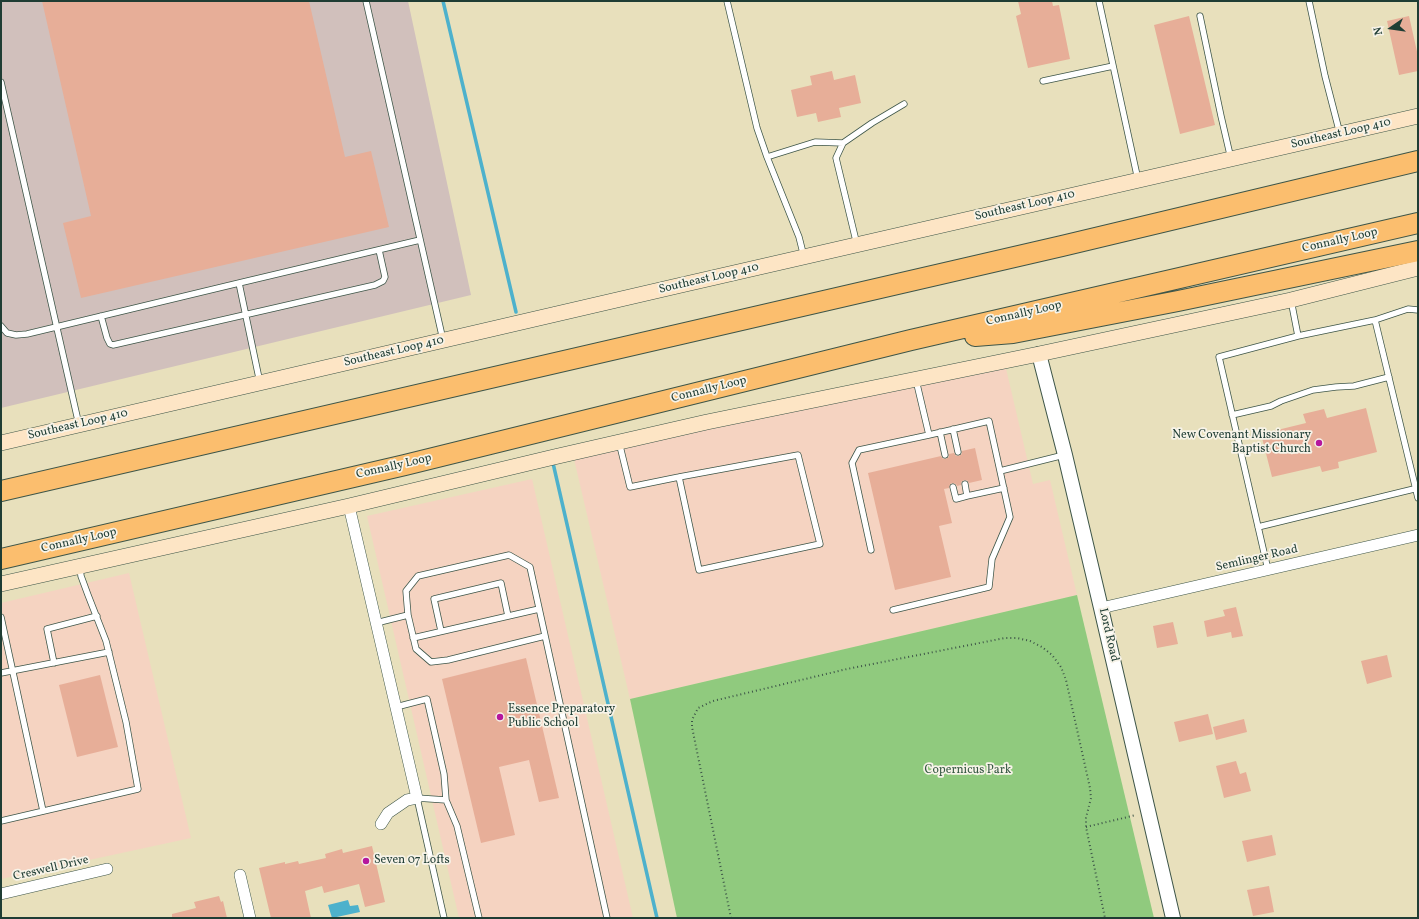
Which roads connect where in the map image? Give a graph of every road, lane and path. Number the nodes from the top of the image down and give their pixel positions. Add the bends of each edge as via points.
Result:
1 (366, 1) edge
2 (727, 1) edge
3 (1099, 1) edge
4 (1309, 1) edge
5 (1200, 16) dead end
6 (1113, 66) junction
7 (1, 82) edge
8 (1043, 82) dead end
9 (904, 104) dead end
10 (1418, 116) edge
11 (1340, 134) junction
12 (843, 142) junction
13 (767, 157) junction
14 (1231, 159) junction
15 (1418, 161) edge
16 (1138, 181) junction
17 (1418, 224) edge
18 (420, 240) junction
19 (858, 245) junction
20 (378, 250) junction
21 (1418, 251) edge
22 (805, 257) junction
23 (1418, 268) edge
24 (239, 283) junction
25 (1291, 300) junction
26 (1418, 310) edge
27 (246, 314) junction
28 (102, 316) junction
29 (1375, 320) junction
30 (1, 326) edge
31 (56, 327) junction
32 (1298, 336) junction
33 (443, 340) junction
34 (911, 340) junction
35 (1039, 354) junction
36 (1389, 377) junction
37 (916, 378) junction
38 (260, 383) junction
39 (1232, 415) junction
40 (79, 425) junction
41 (953, 429) junction
42 (940, 432) junction
43 (929, 435) junction
44 (618, 442) junction
45 (1, 443) edge
46 (958, 452) dead end
47 (946, 455) dead end
48 (1065, 455) junction
49 (1000, 471) junction
50 (679, 477) junction
51 (965, 484) dead end
52 (953, 487) dead end
53 (1004, 488) junction
54 (1417, 488) edge
55 (1, 491) edge
56 (967, 496) junction
57 (1418, 498) edge
58 (349, 506) junction
59 (1258, 527) junction
60 (1418, 535) edge
61 (870, 550) dead end
62 (1, 559) edge
63 (80, 565) junction
64 (1268, 570) junction
65 (1, 584) edge
66 (1101, 608) junction
67 (539, 609) junction
68 (892, 610) dead end
69 (408, 614) junction
70 (97, 616) junction
71 (508, 616) junction
72 (1, 617) edge
73 (376, 623) junction
74 (441, 632) junction
75 (545, 636) junction
76 (413, 638) junction
77 (109, 652) junction
78 (54, 662) junction
79 (13, 671) junction
80 (1, 673) edge
81 (396, 707) junction
82 (417, 798) junction
83 (446, 800) junction
84 (44, 811) junction
85 (1148, 812) junction
86 (1, 821) edge
87 (381, 824) dead end
88 (1086, 827) junction
89 (107, 869) dead end
90 (240, 875) dead end
91 (1, 894) edge
92 (250, 918) edge
93 (444, 918) edge
94 (479, 918) edge
95 (607, 918) edge
96 (731, 918) edge
97 (1105, 918) edge
98 (1173, 918) edge

1 - 18 lane
2 - 13 lane via 757,128
3 - 6 lane
4 - 11 lane
5 - 14 lane
6 - 8 lane
6 - 16 lane
7 - 31 lane
9 - 12 lane
10 - 11 main road, Southeast Loop 410
11 - 14 main road, Southeast Loop 410
12 - 13 lane via 815,142
12 - 19 lane via 836,158
13 - 22 lane
14 - 16 main road, Southeast Loop 410
15 - 55 highway via 1054,248
16 - 19 main road, Southeast Loop 410
17 - 34 highway, Connally Loop
18 - 20 lane
18 - 33 lane
19 - 22 main road, Southeast Loop 410
20 - 24 lane
20 - 27 lane via 385,277 380,283
21 - 34 highway via 1013,333
22 - 33 main road, Southeast Loop 410
23 - 25 main road
24 - 27 lane
24 - 28 lane
25 - 32 lane
25 - 35 main road
26 - 29 lane via 1408,309
27 - 28 lane via 113,345 107,338
27 - 38 lane
28 - 31 lane
29 - 32 lane
29 - 36 lane
30 - 31 lane via 7,332 16,335
31 - 40 lane
32 - 39 lane via 1219,356
33 - 38 main road, Southeast Loop 410
34 - 62 highway, Connally Loop via 458,452
35 - 37 main road
35 - 48 street, Lord Road
36 - 39 lane via 1354,386 1313,390 1271,406
36 - 54 lane
37 - 43 lane
37 - 44 main road
38 - 40 main road, Southeast Loop 410
39 - 59 lane
40 - 45 main road, Southeast Loop 410
41 - 42 lane
41 - 46 lane
41 - 49 lane via 989,421
42 - 43 lane
42 - 47 lane
43 - 61 lane via 859,450 852,463
44 - 50 lane via 630,487
44 - 58 main road
48 - 49 lane
48 - 66 street, Lord Road
49 - 53 lane
50 - 50 lane via 798,455 820,544 699,570
51 - 56 lane
52 - 56 lane via 956,498
53 - 56 lane
53 - 68 lane via 1010,517 992,559 989,587
54 - 57 lane
54 - 59 lane
58 - 63 main road
58 - 73 street
59 - 64 lane
60 - 64 street, Semlinger Road
63 - 65 main road
63 - 70 lane via 81,576
64 - 66 street, Semlinger Road
66 - 85 street, Lord Road
67 - 69 lane via 530,567 509,555 418,576 406,590
67 - 71 lane
67 - 75 lane
69 - 73 lane
69 - 76 lane
70 - 77 lane
70 - 78 lane via 47,629
71 - 74 lane
71 - 74 lane via 501,583 434,599
72 - 79 lane
73 - 81 street
74 - 76 lane
75 - 76 lane via 431,662 416,649
75 - 95 lane
77 - 78 lane
77 - 84 lane via 126,722 138,789
78 - 79 lane
79 - 80 lane
79 - 84 lane
81 - 82 street
81 - 83 lane via 427,699 444,774
82 - 83 lane
82 - 87 street via 407,800 388,813
82 - 93 lane
83 - 94 lane via 457,826
84 - 86 lane
85 - 88 path
85 - 98 street, Lord Road
88 - 96 path via 1091,798 1090,788 1066,680 1052,655 1030,641 1005,638 847,669 714,701 698,708 692,720 692,728
88 - 97 path
89 - 91 street, Creswell Drive
90 - 92 street

